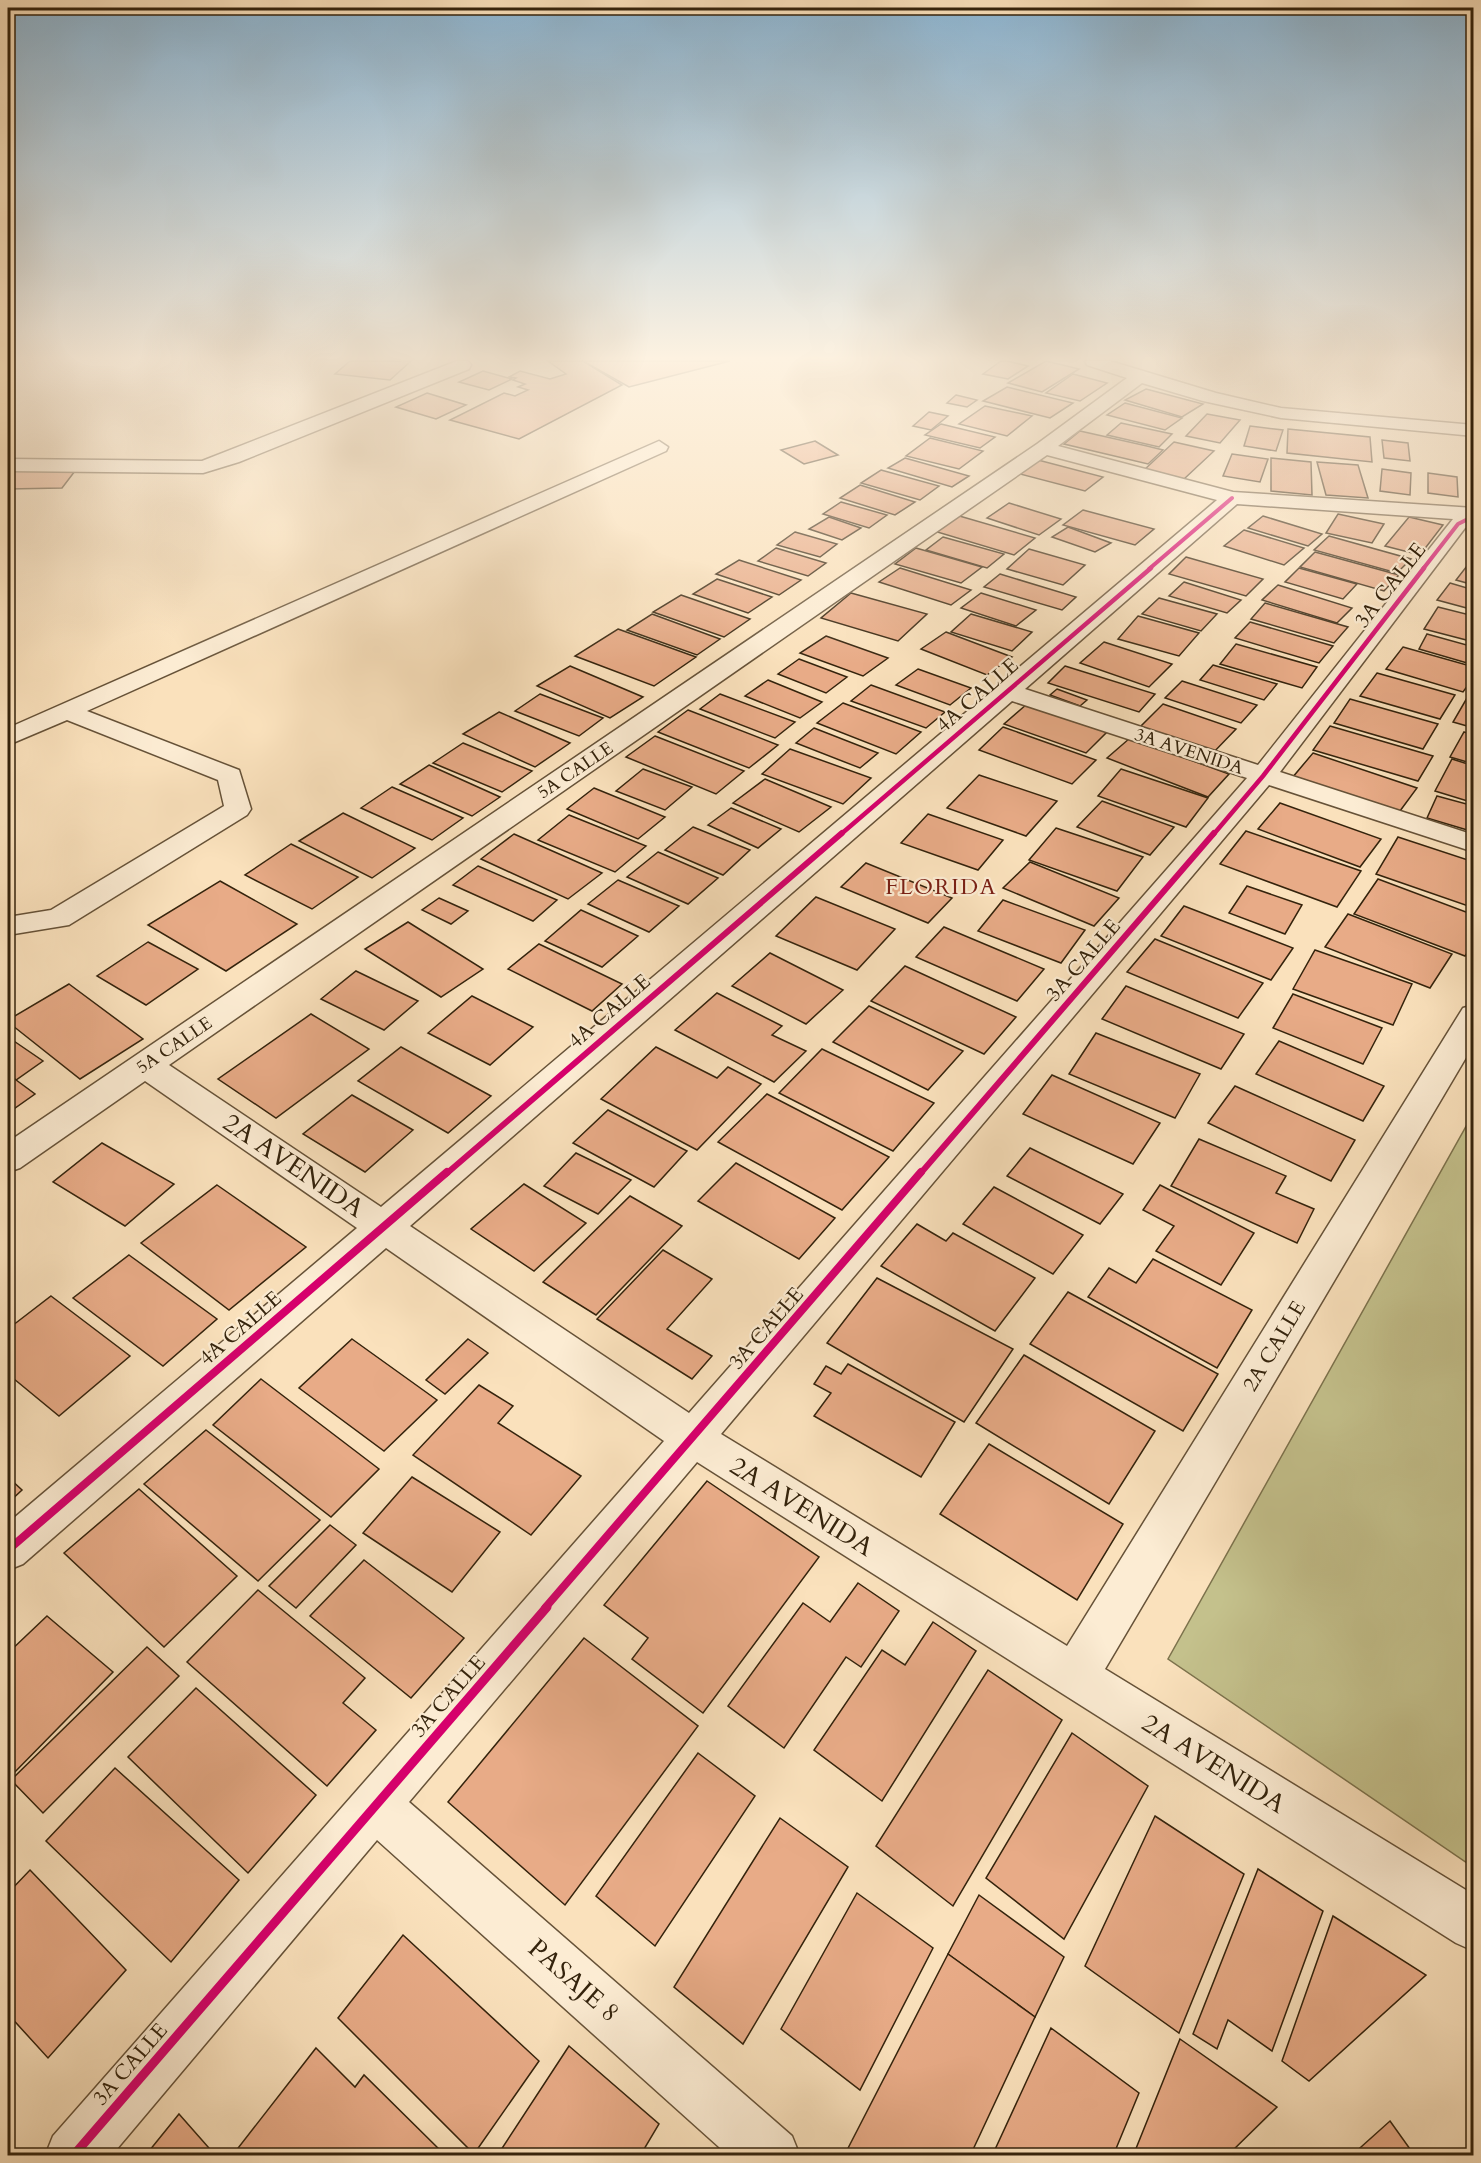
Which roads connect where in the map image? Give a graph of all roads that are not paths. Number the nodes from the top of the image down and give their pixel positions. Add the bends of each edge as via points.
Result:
1 (219, 462) edge
2 (625, 462) edge
3 (1024, 462) edge
4 (1096, 462) edge
5 (8, 465) edge
6 (1232, 498) junction
7 (1473, 515) edge
8 (1007, 691) junction
9 (66, 711) junction
10 (8, 737) edge
11 (1263, 776) junction
12 (1473, 844) edge
13 (8, 926) edge
14 (1473, 1016) edge
15 (145, 1065) junction
16 (8, 1159) edge
17 (384, 1226) junction
18 (693, 1438) junction
19 (8, 1550) edge
20 (1075, 1676) junction
21 (375, 1805) junction
22 (1473, 1925) edge
23 (73, 2156) edge
24 (772, 2156) edge

1 - 5 street via 203,467
2 - 9 street
3 - 15 street, 5A CALLE
4 - 6 street
6 - 7 street
6 - 8 street, 4A CALLE
7 - 11 street, 3A CALLE via 1458,524
8 - 11 street, 3A AVENIDA
8 - 17 street, 4A CALLE
9 - 10 street
9 - 13 street via 230,776 238,809 59,918
11 - 12 street, 3A AVENIDA
11 - 18 street, 3A CALLE
14 - 20 street, 2A CALLE
15 - 16 street, 5A CALLE
15 - 17 street, 2A AVENIDA
17 - 18 street, 2A AVENIDA
17 - 19 street, 4A CALLE
18 - 20 street, 2A AVENIDA
18 - 21 street, 3A CALLE
20 - 22 street, 2A AVENIDA
21 - 23 street, 3A CALLE
21 - 24 street, PASAJE 8

